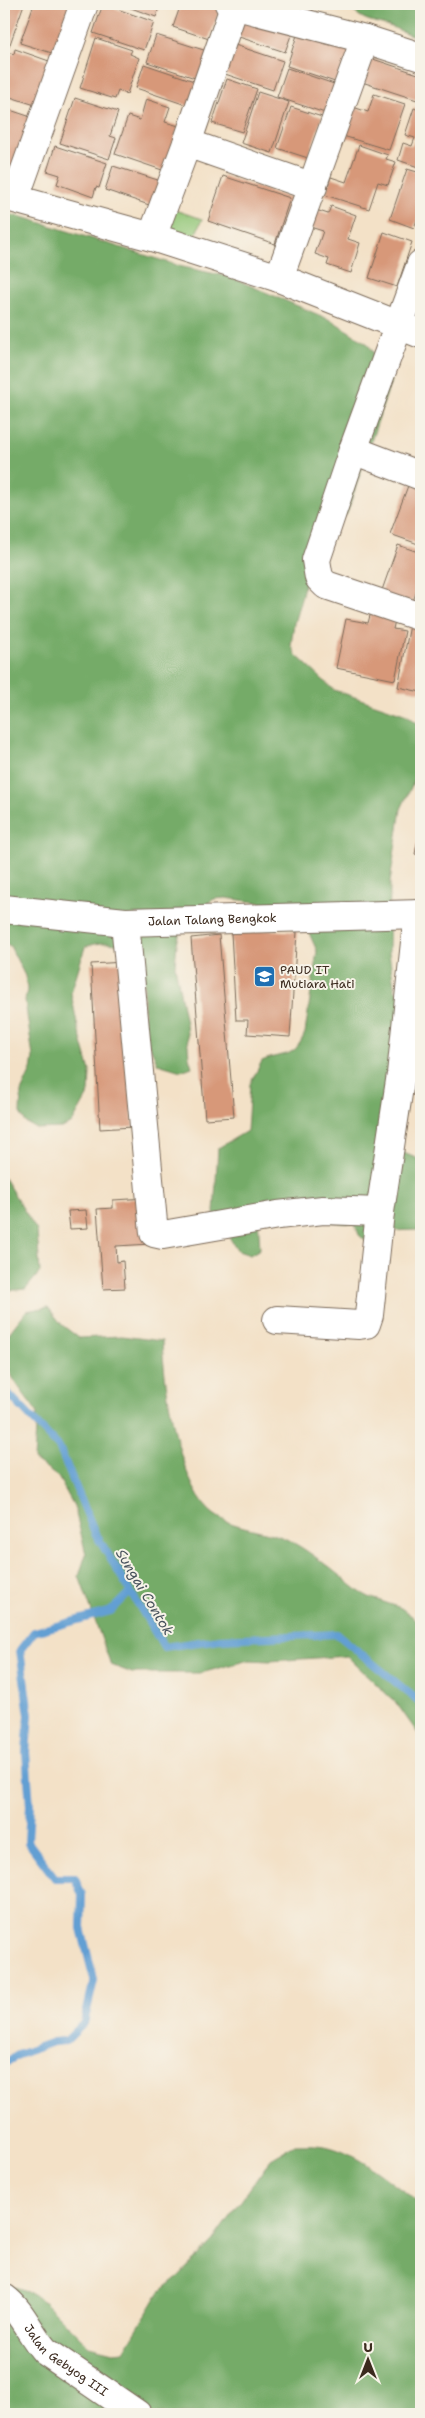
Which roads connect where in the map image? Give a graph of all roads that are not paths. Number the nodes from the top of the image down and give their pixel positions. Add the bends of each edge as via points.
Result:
1 (84, 4) edge
2 (232, 4) edge
3 (365, 39) junction
4 (421, 56) edge
5 (187, 143) junction
6 (313, 187) junction
7 (9, 197) edge
8 (152, 237) junction
9 (421, 264) edge
10 (279, 278) junction
11 (410, 329) edge
12 (353, 450) junction
13 (421, 476) edge
14 (421, 617) edge
15 (4, 909) edge
16 (419, 914) edge
17 (125, 922) junction
18 (380, 1212) junction
19 (277, 1320) dead end
20 (4, 2298) edge
21 (137, 2414) edge

1 - 7 street
2 - 3 street
2 - 5 street
3 - 4 street
3 - 6 street
5 - 6 street
5 - 8 street
6 - 10 street
7 - 8 street
8 - 10 street
9 - 11 street
10 - 11 street
11 - 12 street
12 - 13 street
12 - 14 street via 316,560 319,578 326,585
15 - 17 street, Jalan Talang Bengkok
16 - 17 street, Jalan Talang Bengkok
16 - 18 street via 401,1074
17 - 18 street via 154,1232 163,1235 323,1210
18 - 19 street via 366,1324
20 - 21 street, Jalan Gebyog III via 18,2312 45,2351

